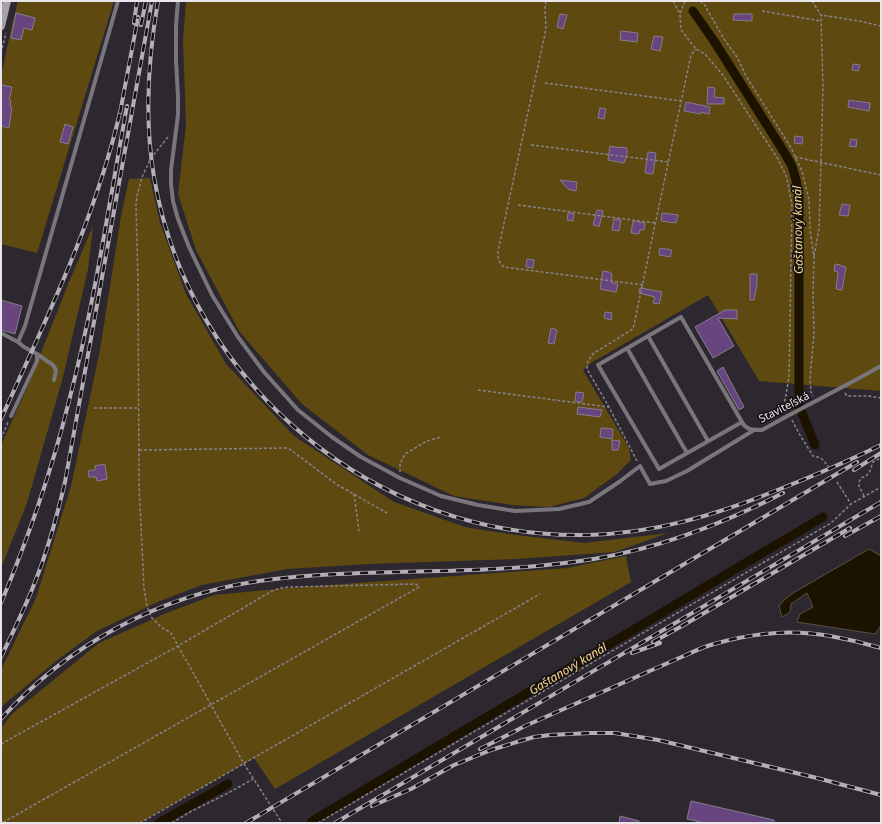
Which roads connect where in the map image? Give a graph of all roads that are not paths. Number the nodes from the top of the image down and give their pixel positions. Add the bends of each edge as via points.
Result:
1 (7, 1) edge
2 (118, 1) edge
3 (178, 1) edge
4 (1, 26) edge
5 (1, 333) edge
6 (648, 336) junction
7 (18, 342) junction
8 (627, 348) junction
9 (37, 354) junction
10 (881, 366) edge
11 (54, 380) dead end
12 (11, 416) road end
13 (742, 422) junction
14 (754, 430) junction
15 (708, 441) junction
16 (687, 453) junction

1 - 4 main road
2 - 7 lane via 25,326
3 - 14 lane via 178,96 170,170 178,220 212,295 238,337 264,372 298,410 332,437 361,457 441,496 514,511 559,509 589,502 640,466 650,484 666,481
5 - 7 lane
6 - 8 lane
6 - 13 lane, Staviteľská via 681,316
6 - 15 lane
7 - 9 lane
8 - 16 lane
8 - 16 lane via 598,364 658,469
9 - 11 lane via 53,365 56,370
9 - 12 lane via 38,361
10 - 14 lane, Staviteľská via 762,430
13 - 14 lane, Staviteľská via 744,426
13 - 15 lane
15 - 16 lane

